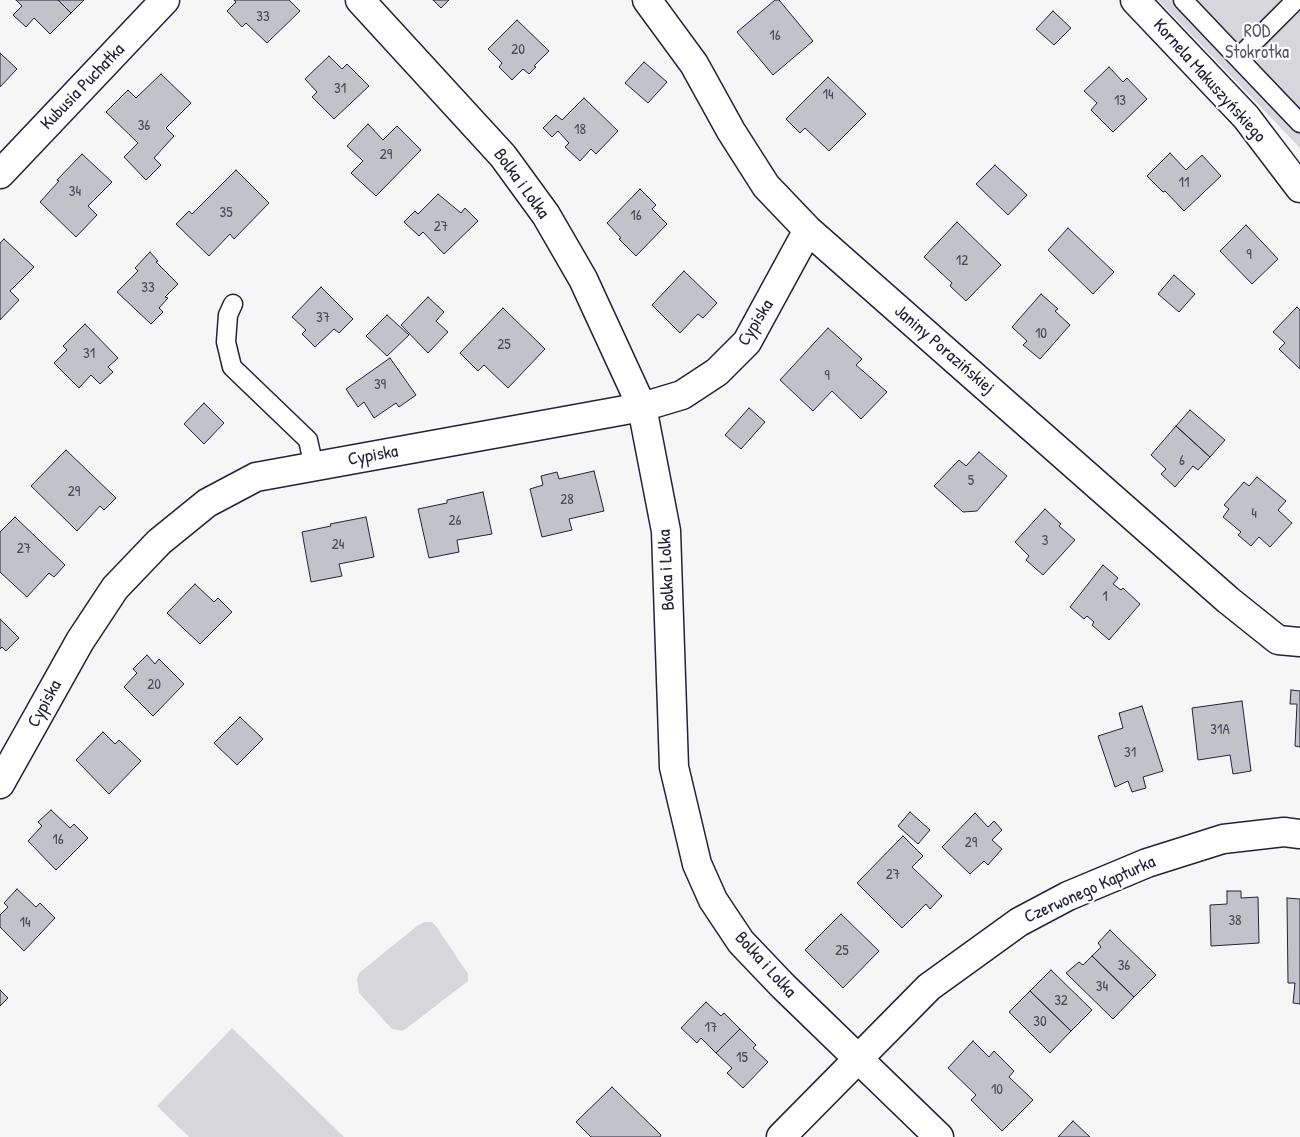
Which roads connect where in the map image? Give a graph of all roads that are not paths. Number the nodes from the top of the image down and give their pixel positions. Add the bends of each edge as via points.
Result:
1 (165, 0) edge
2 (360, 0) edge
3 (647, 0) edge
4 (1135, 0) edge
5 (1183, 0) edge
6 (1296, 0) edge
7 (1238, 58) junction
8 (1300, 123) edge
9 (0, 174) edge
10 (1300, 188) edge
11 (808, 230) junction
12 (233, 304) dead end
13 (642, 407) junction
14 (314, 467) junction
15 (1300, 642) edge
16 (0, 784) edge
17 (1300, 834) edge
18 (858, 1058) junction
19 (781, 1137) edge
20 (939, 1137) edge

1 - 9 street, Kubusia Puchatka
2 - 13 street, Bolka i Lolka via 503,156 546,215 582,279
3 - 11 street, Janiny Porazińskiej via 694,64 766,186
4 - 10 street, Kornela Makuszyńskiego via 1246,118
5 - 7 lane
6 - 7 lane
7 - 8 lane
11 - 13 street, Cypiska via 747,342 717,372 682,395
11 - 15 street, Janiny Porazińskiej via 1228,600 1278,640
12 - 14 lane via 228,315 226,342 232,367 308,440
13 - 14 street, Cypiska
13 - 18 street, Bolka i Lolka via 666,531 674,767 697,864 712,900 741,942
14 - 16 street, Cypiska via 256,477 207,503 159,542 115,588 80,641
17 - 18 street, Czerwonego Kapturka via 1284,832 1223,839 1147,863 1068,896 1019,922 930,987
18 - 19 street, Czerwonego Kapturka
18 - 20 street, Bolka i Lolka

